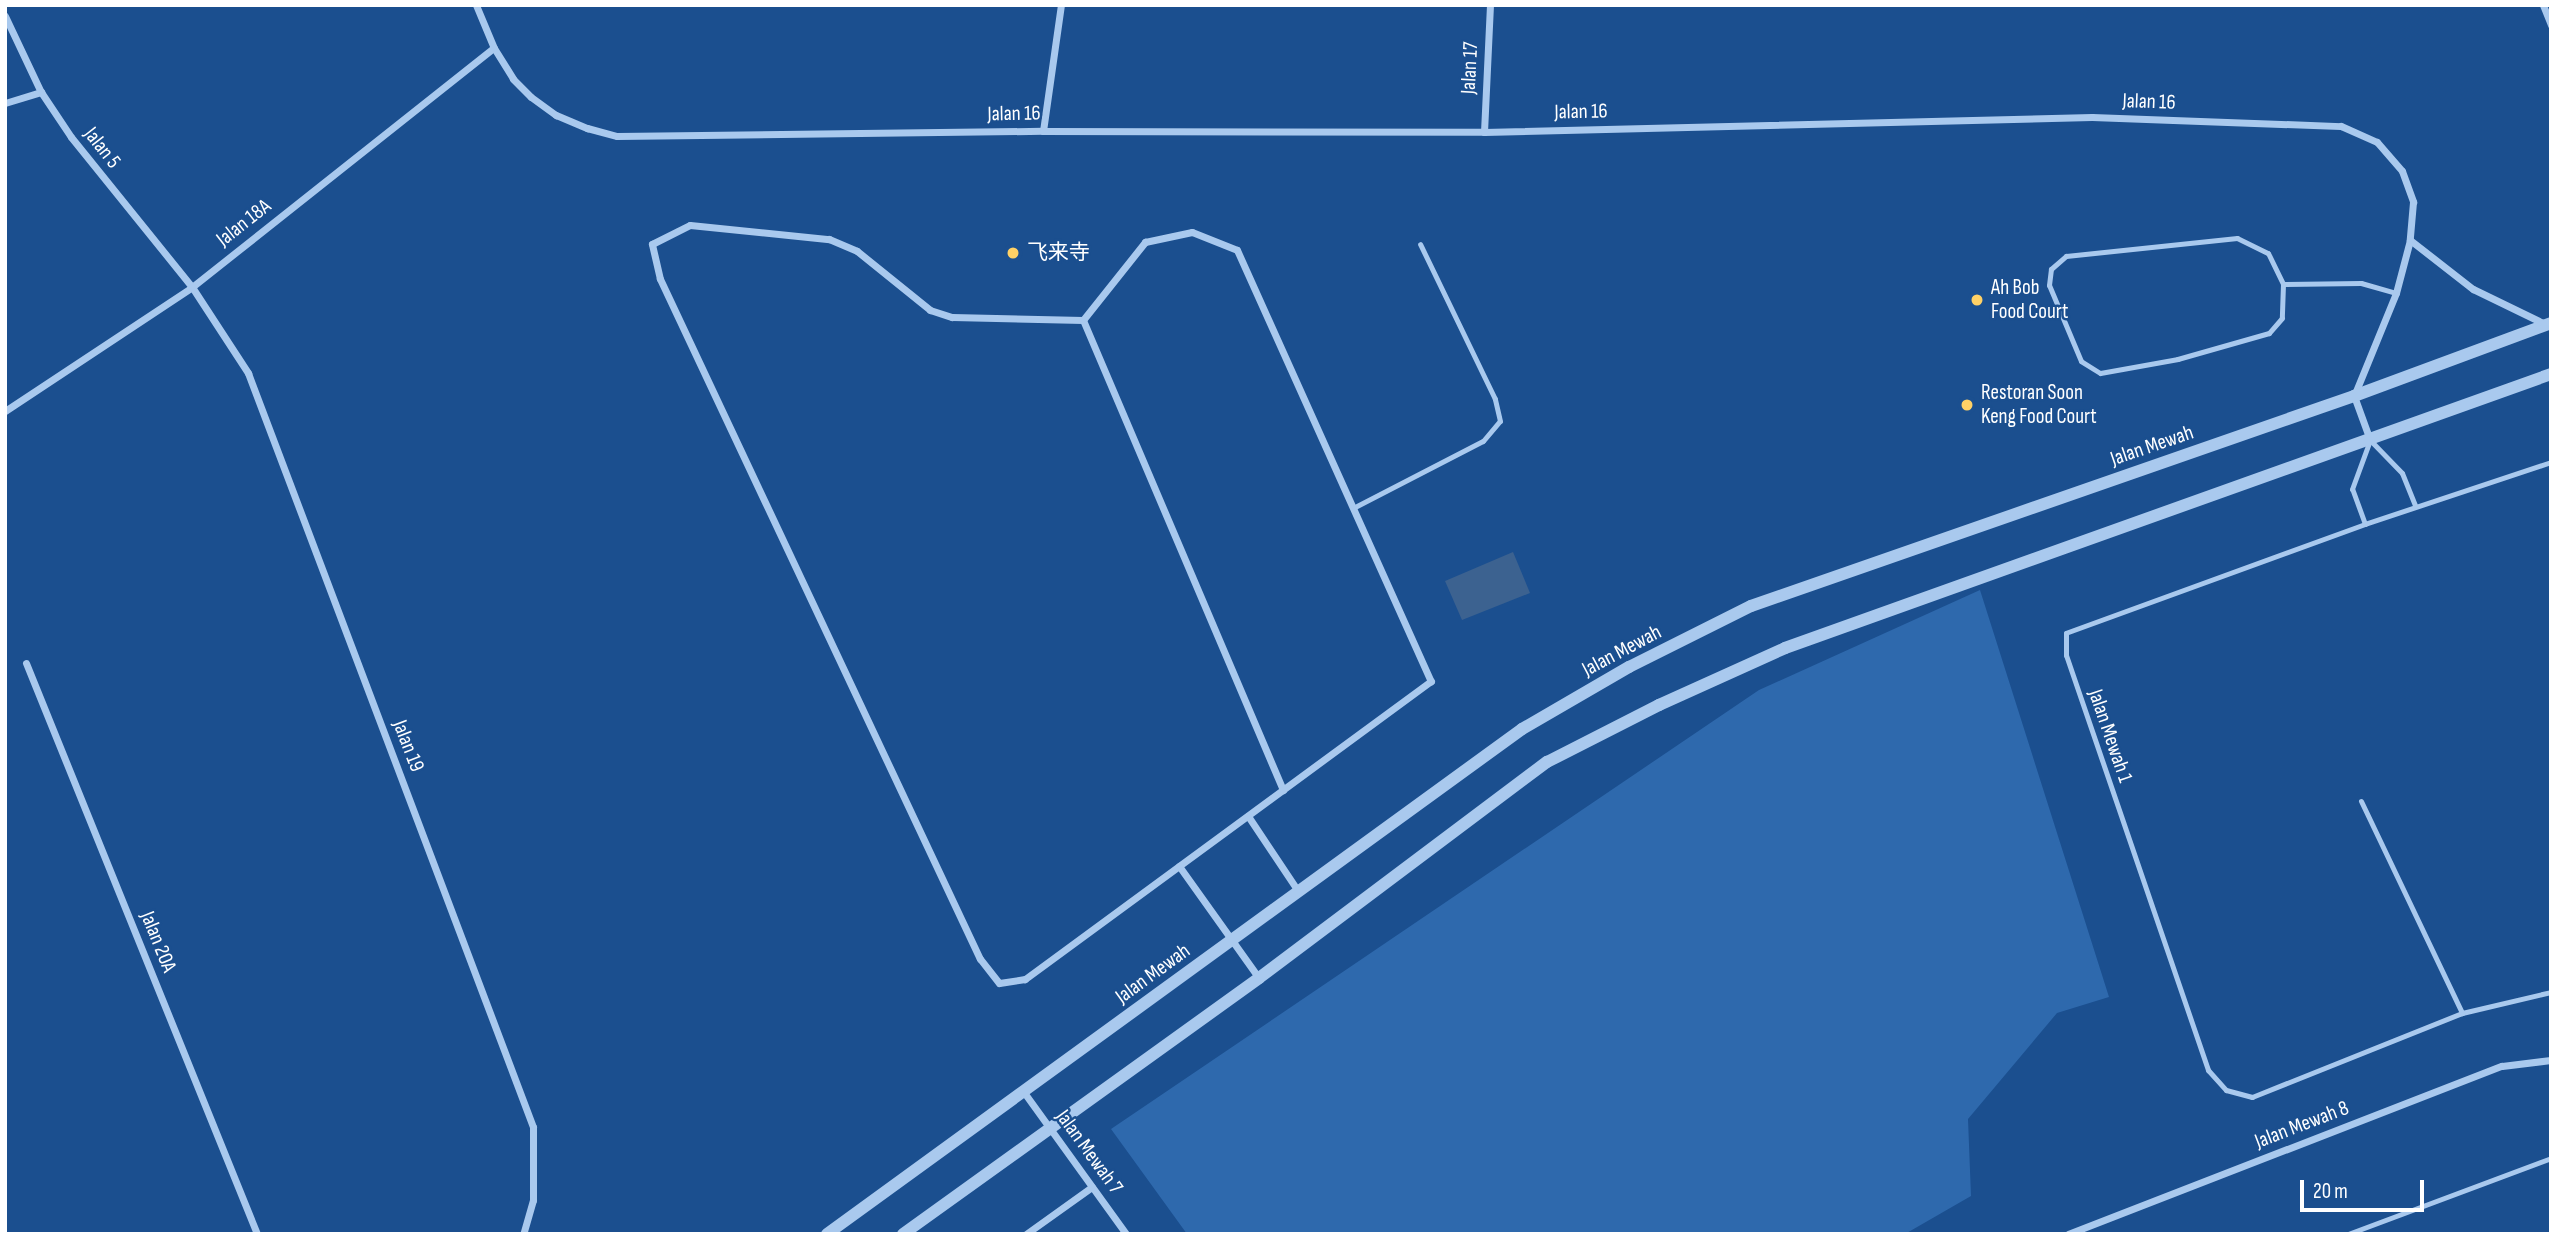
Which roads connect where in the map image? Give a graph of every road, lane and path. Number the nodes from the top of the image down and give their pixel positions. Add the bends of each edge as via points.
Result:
1 (475, 5) edge
2 (1061, 5) edge
3 (1490, 5) edge
4 (2543, 5) edge
5 (5, 16) edge
6 (2551, 25) edge
7 (494, 48) junction
8 (41, 92) junction
9 (5, 103) edge
10 (1043, 131) junction
11 (1484, 132) junction
12 (2410, 240) junction
13 (1420, 244) dead end
14 (2283, 284) junction
15 (192, 287) junction
16 (2396, 293) junction
17 (1083, 320) junction
18 (2549, 324) edge
19 (2551, 374) edge
20 (2354, 396) junction
21 (5, 411) edge
22 (2370, 440) junction
23 (2551, 462) edge
24 (2415, 506) junction
25 (1353, 508) junction
26 (2365, 524) junction
27 (26, 663) dead end
28 (1283, 790) junction
29 (2361, 801) dead end
30 (1248, 816) junction
31 (1179, 866) junction
32 (1298, 891) junction
33 (1233, 941) junction
34 (1259, 978) junction
35 (2551, 992) edge
36 (2462, 1013) junction
37 (2551, 1060) edge
38 (1023, 1091) junction
39 (1050, 1128) junction
40 (2551, 1158) edge
41 (1092, 1187) junction
42 (257, 1234) edge
43 (523, 1234) edge
44 (827, 1234) edge
45 (902, 1234) edge
46 (1026, 1234) edge
47 (1126, 1234) edge
48 (2068, 1234) edge
49 (2348, 1234) edge

1 - 7 street, Jalan 16
2 - 10 street
3 - 11 street, Jalan 17
4 - 6 street
5 - 8 street, Jalan 5
7 - 10 street, Jalan 16 via 513,79 556,115 617,136
7 - 15 street, Jalan 18A
8 - 9 street
8 - 15 street, Jalan 5 via 71,137
10 - 11 street, Jalan 16
11 - 12 street, Jalan 16 via 2092,117 2341,126 2377,142 2402,171 2413,202
12 - 16 street, Jalan 16
12 - 18 street via 2473,289
13 - 25 lane via 1495,399 1500,421 1483,441
14 - 14 lane via 2269,253 2237,238 2066,256 2051,269 2049,285 2081,361 2100,373 2178,359 2269,333 2282,318
14 - 16 lane via 2361,283
15 - 21 street, Jalan 18A
15 - 43 street, Jalan 19 via 248,373 533,1127 533,1200
16 - 20 street, Jalan 16
17 - 25 street via 1144,242 1192,232 1237,250
17 - 28 street
17 - 31 street via 952,317 930,310 858,251 829,239 690,225 652,244 660,279 695,355 980,959 999,984 1025,979
18 - 20 street, Jalan Mewah
19 - 22 street
20 - 22 street
20 - 32 street, Jalan Mewah via 1751,606 1629,667 1522,729
22 - 24 lane via 2402,473
22 - 26 lane via 2352,489
22 - 34 street via 1785,648 1659,705 1547,762
23 - 24 lane, Jalan Mewah 1
24 - 26 lane, Jalan Mewah 1
25 - 28 street via 1431,681
26 - 36 lane, Jalan Mewah 1 via 2066,633 2066,654 2208,1070 2226,1090 2252,1097
27 - 42 street, Jalan 20A
28 - 30 street
29 - 36 lane
30 - 31 street
30 - 32 street
31 - 33 street
32 - 33 street, Jalan Mewah
33 - 34 street
33 - 38 street, Jalan Mewah
34 - 39 street
35 - 36 lane, Jalan Mewah 1
37 - 48 street, Jalan Mewah 8 via 2502,1066
38 - 39 street, Jalan Mewah 7
38 - 44 street, Jalan Mewah
39 - 41 street, Jalan Mewah 7
39 - 45 street
40 - 49 lane
41 - 46 street
41 - 47 street, Jalan Mewah 7

